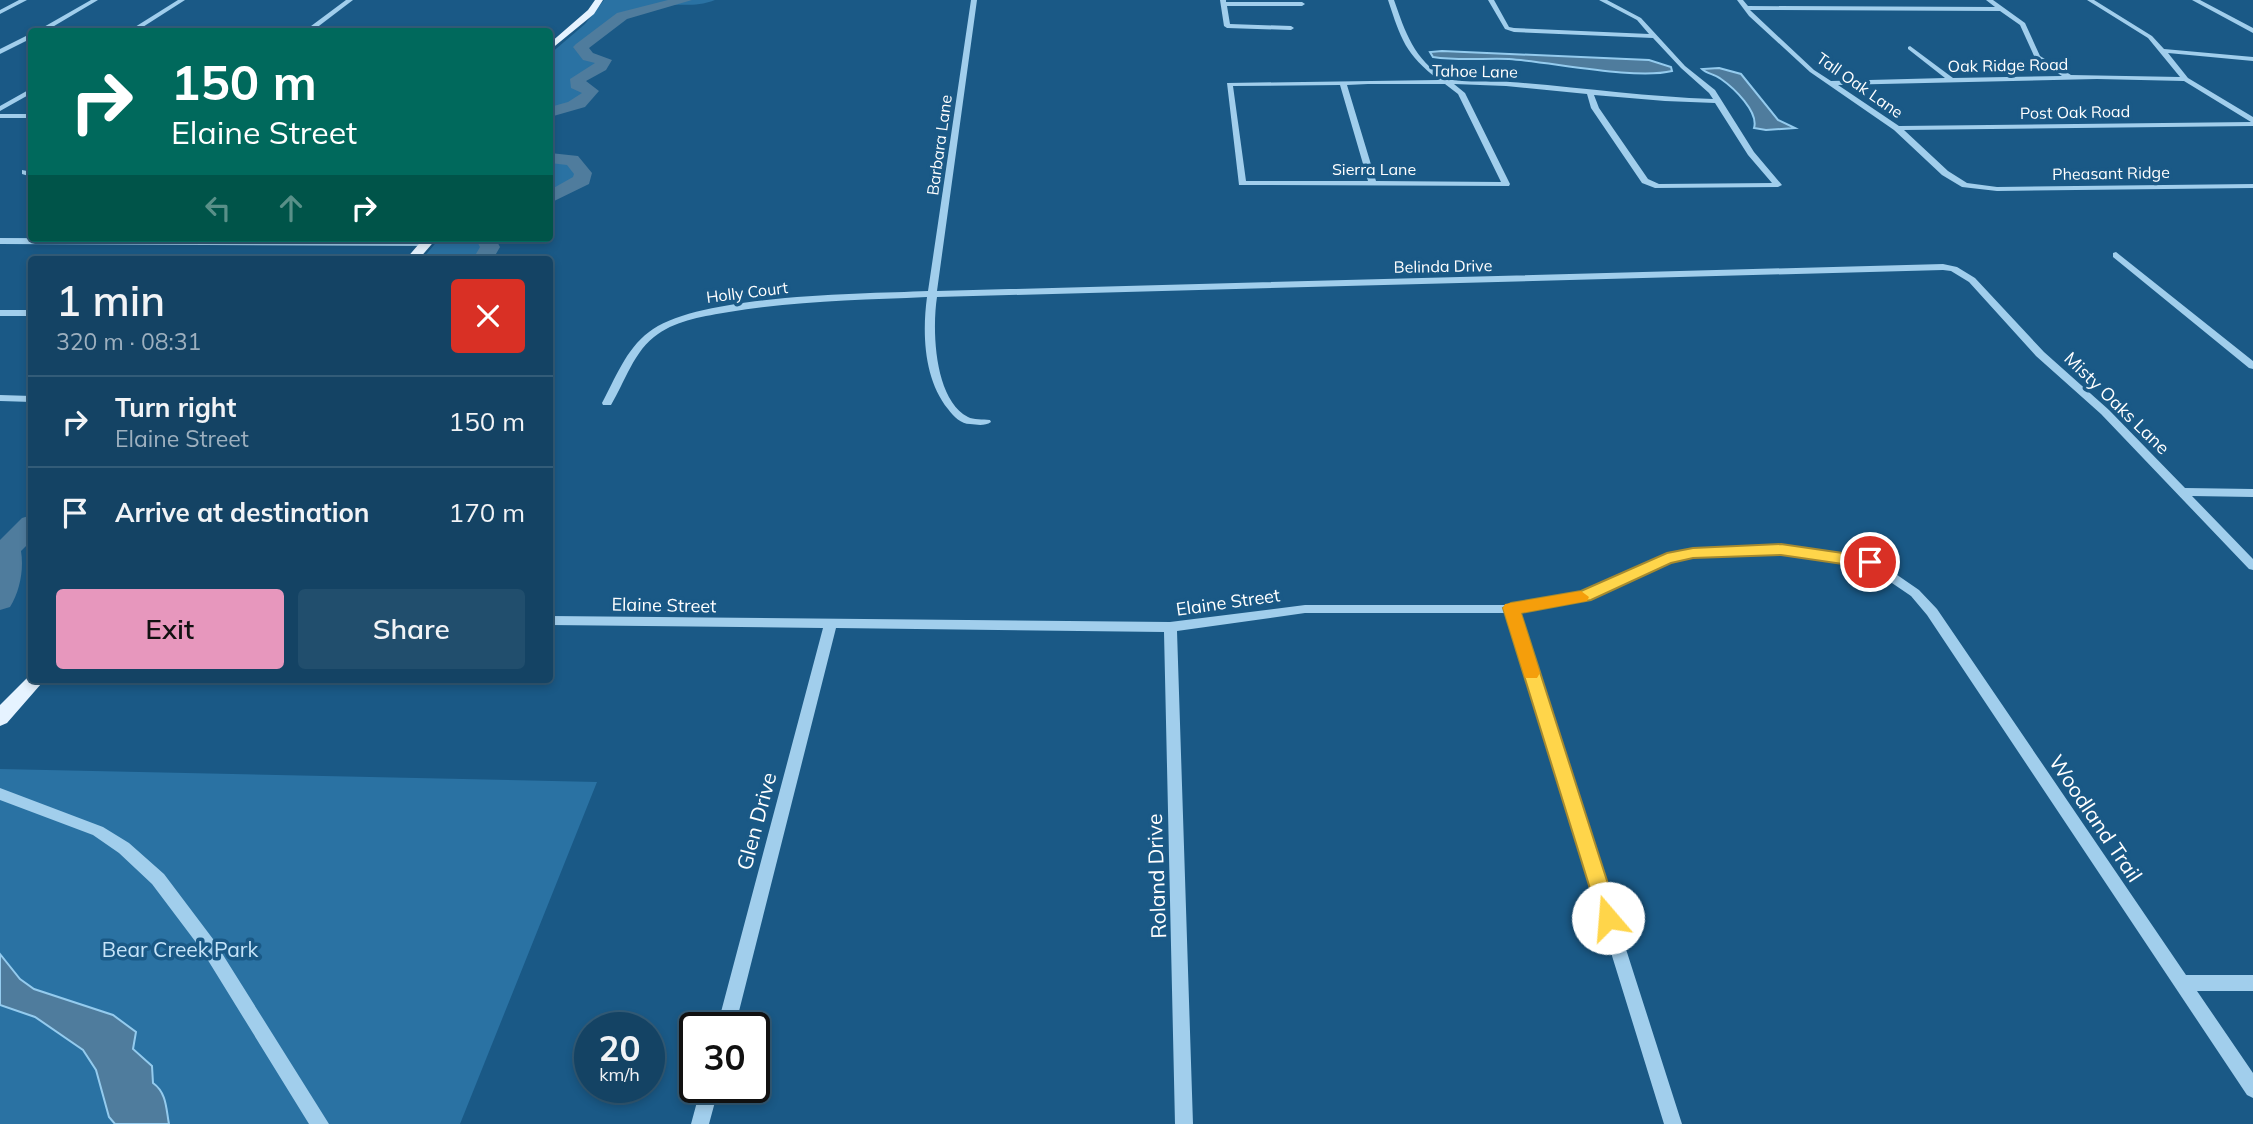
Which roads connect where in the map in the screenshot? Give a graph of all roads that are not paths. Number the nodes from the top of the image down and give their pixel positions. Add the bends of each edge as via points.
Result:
1 (10, 0) edge
2 (24, 0) edge
3 (95, 0) edge
4 (182, 0) edge
5 (350, 0) edge
6 (599, 0) edge
7 (974, 0) edge
8 (1391, 0) edge
9 (1491, 0) edge
10 (1602, 0) edge
11 (1989, 0) edge
12 (2090, 0) edge
13 (2195, 0) edge
14 (1223, 2) edge
15 (1302, 4) dead end
16 (1742, 4) edge
17 (0, 5) edge
18 (2002, 9) junction
19 (0, 12) edge
20 (45, 28) edge
21 (136, 28) edge
22 (312, 28) edge
23 (1291, 28) dead end
24 (2253, 29) edge
25 (1654, 36) junction
26 (28, 37) edge
27 (553, 44) edge
28 (1910, 48) dead end
29 (2163, 51) junction
30 (0, 52) edge
31 (2253, 59) edge
32 (2070, 78) junction
33 (2186, 79) junction
34 (1951, 80) junction
35 (1831, 83) junction
36 (1343, 84) junction
37 (1450, 84) junction
38 (28, 92) edge
39 (1590, 94) junction
40 (1719, 101) junction
41 (0, 109) edge
42 (0, 116) edge
43 (28, 116) edge
44 (2253, 122) edge
45 (1897, 128) junction
46 (1242, 183) joint
47 (1373, 183) junction
48 (1969, 186) joint
49 (2253, 186) edge
50 (0, 241) edge
51 (28, 241) edge
52 (428, 242) edge
53 (2116, 255) dead end
54 (415, 256) edge
55 (1954, 269) joint
56 (933, 294) junction
57 (0, 313) edge
58 (28, 313) edge
59 (2253, 366) edge
60 (0, 398) edge
61 (28, 398) edge
62 (607, 403) dead end
63 (986, 422) dead end
64 (2182, 492) junction
65 (2253, 493) edge
66 (2253, 566) edge
67 (1896, 579) joint
68 (1511, 608) junction
69 (553, 621) edge
70 (830, 626) junction
71 (1170, 627) junction
72 (31, 683) edge
73 (0, 718) edge
74 (0, 794) edge
75 (2253, 983) edge
76 (2183, 984) junction
77 (730, 1012) edge
78 (2253, 1089) edge
79 (706, 1103) edge
80 (320, 1124) edge
81 (701, 1124) edge
82 (1184, 1124) edge
83 (1673, 1124) edge

1 - 17 street
2 - 19 street
3 - 20 street
4 - 21 street
5 - 22 street
6 - 27 main road
7 - 56 street, Barbara Lane
8 - 37 street via 1413,53
9 - 25 street via 1507,28 1514,30
10 - 25 street via 1639,19
11 - 18 street
12 - 29 street via 2144,33
13 - 24 street
14 - 15 street
14 - 23 street via 1227,26
16 - 18 street
16 - 35 street, Tall Oak Lane via 1812,71
18 - 32 street via 2023,24 2038,57
25 - 40 street
26 - 30 street
28 - 34 street
29 - 31 street
29 - 33 street
32 - 33 street, Oak Ridge Road
32 - 34 street, Oak Ridge Road
33 - 44 street
34 - 35 street, Oak Ridge Road
35 - 45 street, Tall Oak Lane
36 - 37 street, Tahoe Lane
36 - 46 street, Tahoe Lane via 1228,84
36 - 47 street
37 - 39 street, Tahoe Lane via 1505,84
37 - 47 street, Sierra Lane via 1461,93 1506,184
38 - 41 street
39 - 40 street, Tahoe Lane
39 - 40 street via 1645,181 1658,186 1779,185 1751,153
42 - 43 street
44 - 45 street, Post Oak Road
45 - 48 street, Tall Oak Lane via 1945,173
46 - 47 street, Sierra Lane
48 - 49 street, Pheasant Ridge
50 - 51 street
52 - 54 main road
53 - 59 street
55 - 56 street, Belinda Drive
55 - 64 street, Misty Oaks Lane via 1972,280 2040,354 2105,412
56 - 62 street, Holly Court via 815,300 719,310 674,320 654,331 635,352
56 - 63 street, Barbara Lane via 930,352 941,391 966,421
57 - 58 street
60 - 61 street
64 - 65 street
64 - 66 street, Misty Oaks Lane
67 - 68 street, Elaine Street via 1856,558 1723,550 1667,558 1585,596
67 - 76 street, Woodland Trail via 1933,612
68 - 71 street, Elaine Street via 1305,609
68 - 83 street
69 - 70 street, Elaine Street
70 - 71 street, Elaine Street
70 - 77 street, Glen Drive
71 - 82 street, Roland Drive
72 - 73 main road
74 - 80 street via 98,831 158,879 207,944
75 - 76 street
76 - 78 street, Woodland Trail
79 - 81 street

